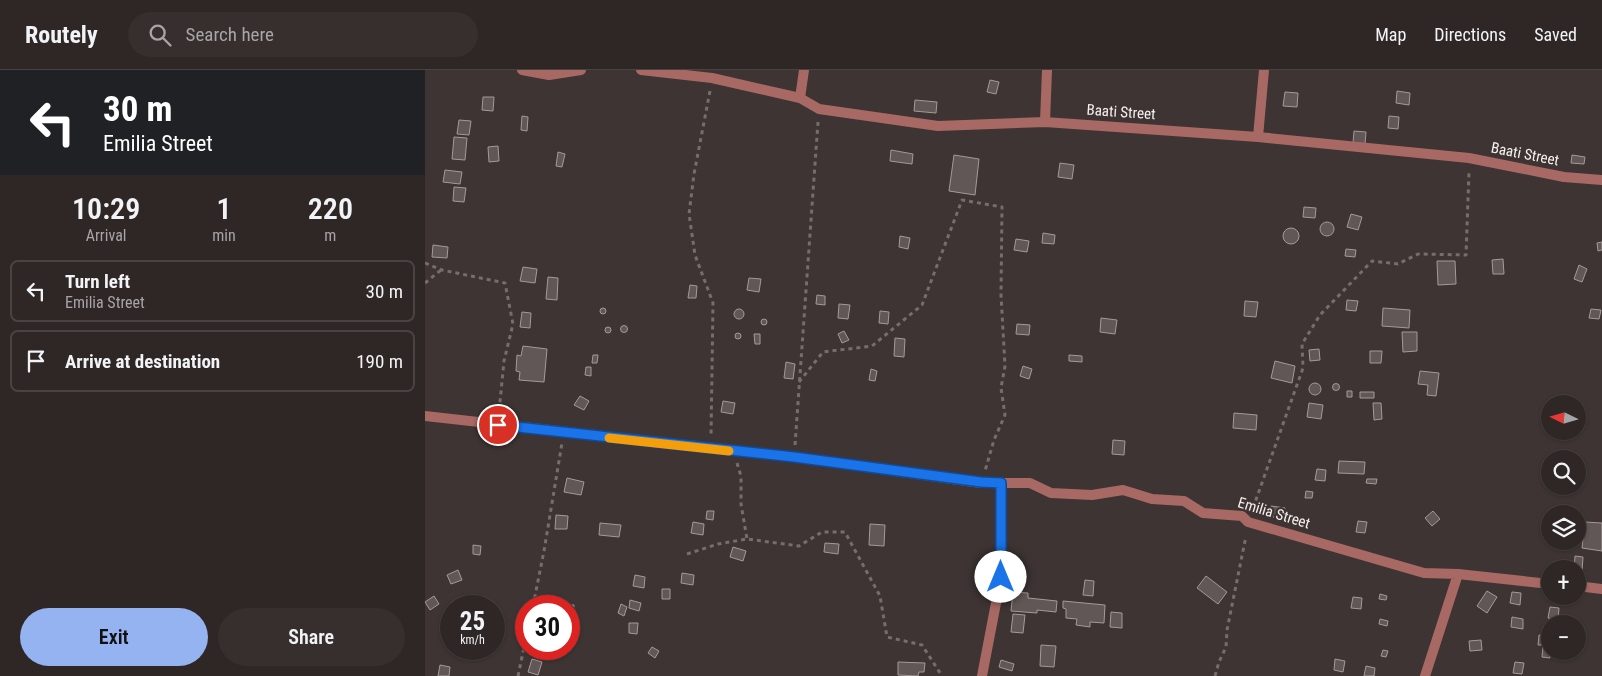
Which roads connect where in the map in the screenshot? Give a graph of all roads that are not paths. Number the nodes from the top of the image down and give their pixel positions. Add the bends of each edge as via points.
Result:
1 (522, 70) edge
2 (581, 70) edge
3 (641, 70) edge
4 (804, 70) edge
5 (1047, 70) edge
6 (1264, 70) edge
7 (800, 98) junction
8 (1045, 122) junction
9 (1258, 136) junction
10 (1602, 180) edge
11 (425, 416) edge
12 (1001, 483) junction
13 (1458, 574) junction
14 (1541, 583) edge
15 (1586, 587) edge
16 (1602, 589) edge
17 (982, 676) edge
18 (1425, 676) edge

1 - 2 street via 549,74
3 - 7 street, Baati Street via 713,78
4 - 7 street
5 - 8 street
6 - 9 street
7 - 8 street, Baati Street via 819,109 938,126
8 - 9 street, Baati Street
9 - 10 street, Baati Street via 1469,158 1564,177
11 - 12 street, Emilia Street
12 - 13 street, Emilia Street via 1030,482 1051,493 1092,495 1123,490 1152,499 1184,501 1203,513 1241,516 1248,522 1406,569
12 - 17 street via 1001,577
13 - 14 street, Emilia Street
13 - 18 street
15 - 16 street

